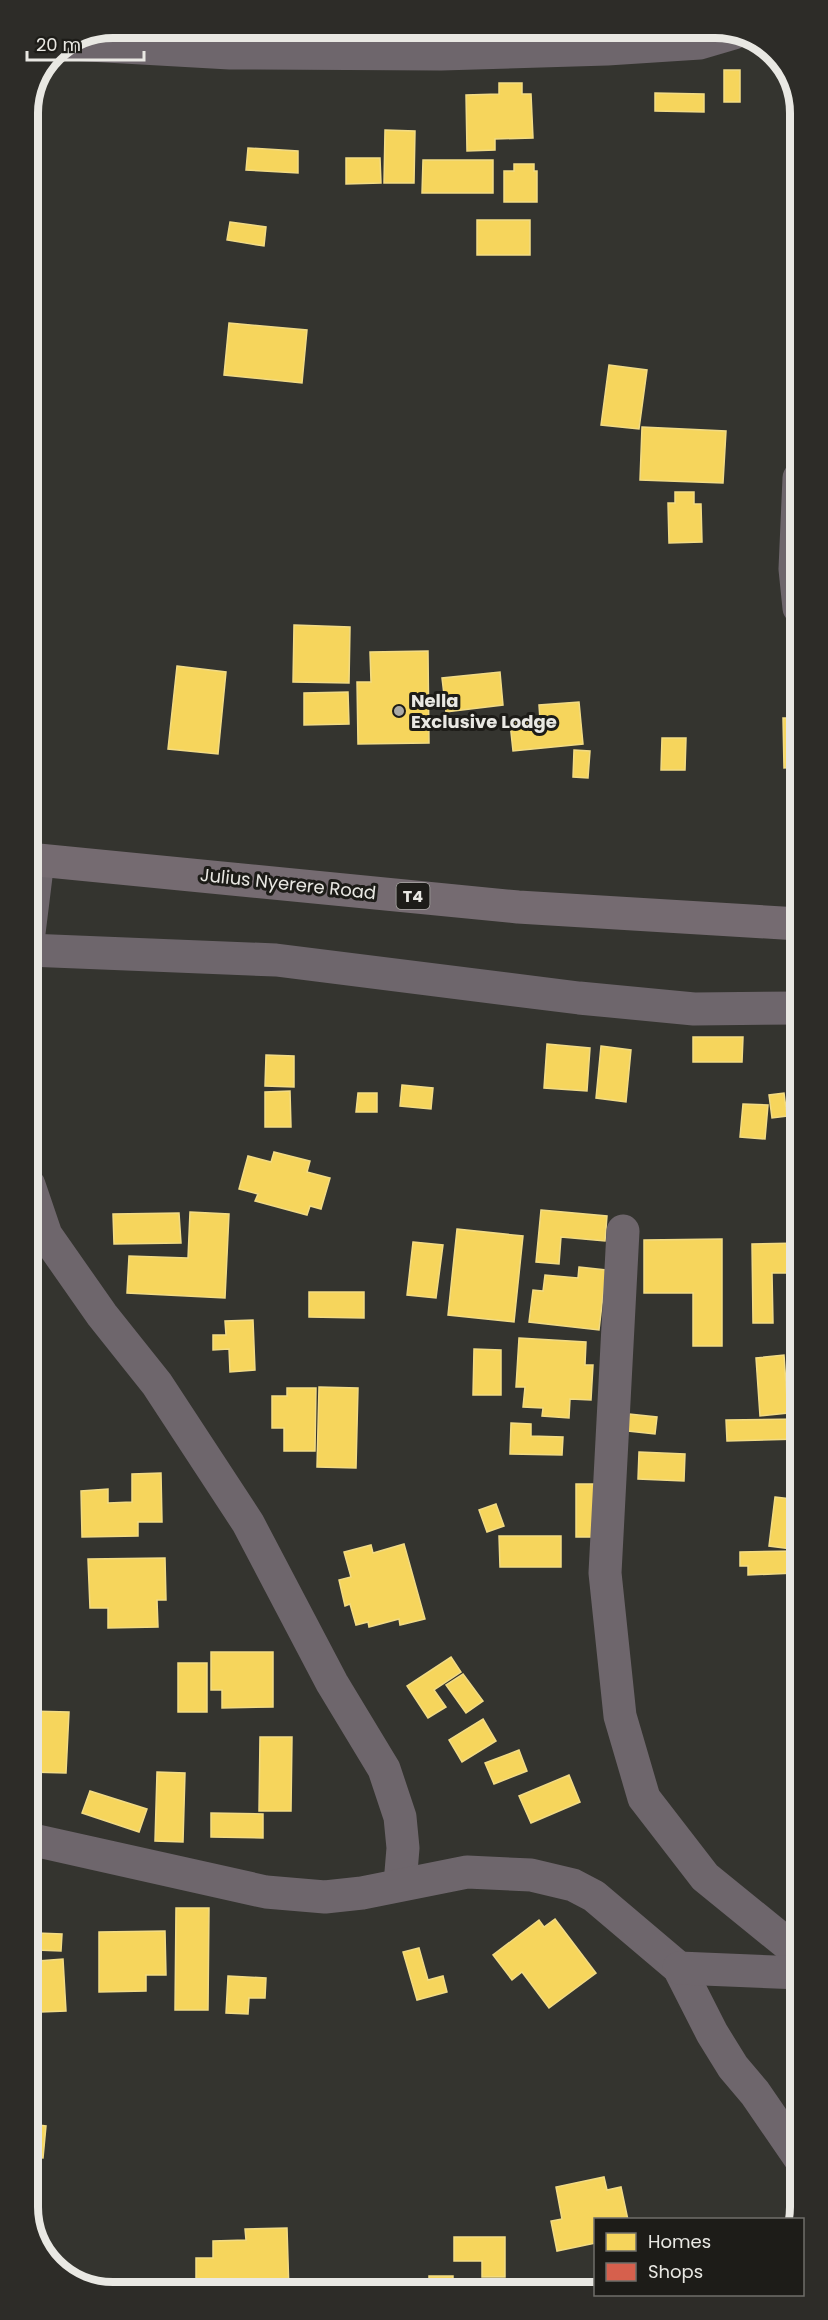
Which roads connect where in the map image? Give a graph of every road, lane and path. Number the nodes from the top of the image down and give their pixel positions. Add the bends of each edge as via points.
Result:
1 (717, 38) edge
2 (230, 40) edge
3 (84, 44) edge
4 (38, 860) edge
5 (790, 923) edge
6 (38, 950) edge
7 (790, 1008) edge
8 (38, 1211) edge
9 (623, 1231) dead end
10 (38, 1841) edge
11 (400, 1884) junction
12 (790, 1945) edge
13 (679, 1968) junction
14 (790, 1973) edge
15 (790, 2144) edge

1 - 2 street via 700,43 607,49 441,54
2 - 3 street
4 - 5 highway, Julius Nyerere Road / T4 via 518,907
6 - 7 street via 276,960 694,1009
8 - 11 street via 46,1235 157,1384 248,1523 332,1683 384,1769 400,1817
9 - 12 street via 605,1573 620,1716 644,1798 705,1877
10 - 11 street via 266,1892 325,1897
11 - 13 street via 467,1872 499,1872 573,1885 594,1896
13 - 14 street
13 - 15 street via 733,2067

